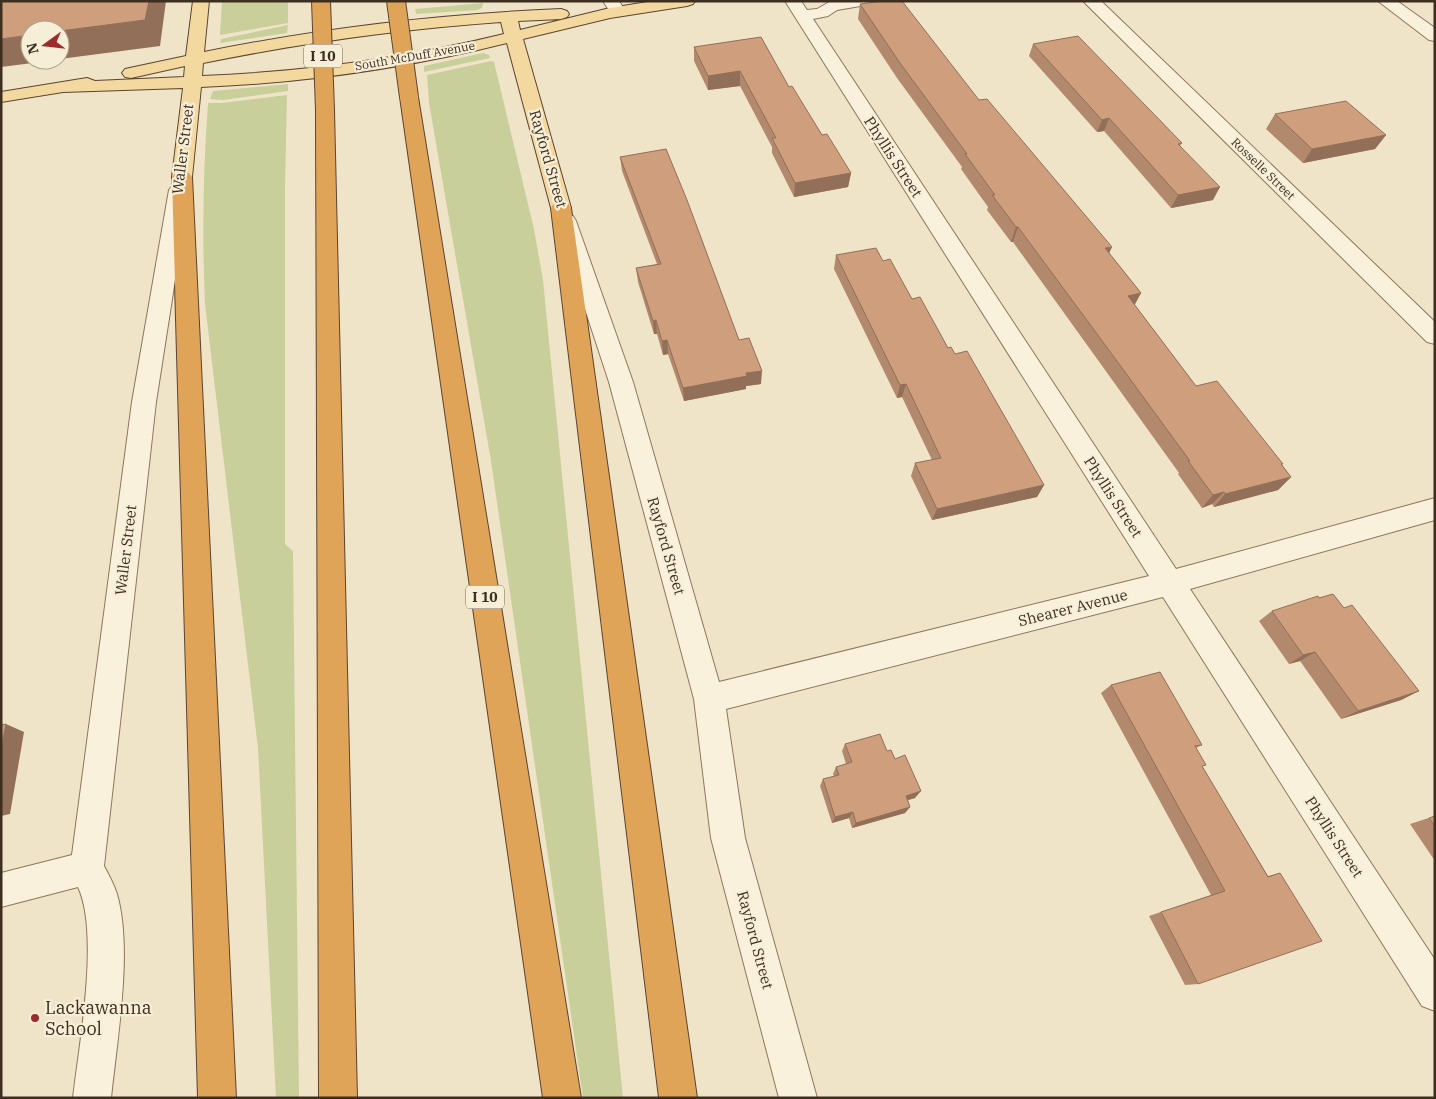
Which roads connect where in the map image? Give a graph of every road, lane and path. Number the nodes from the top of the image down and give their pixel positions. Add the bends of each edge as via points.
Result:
1 (201, 1) edge
2 (321, 1) edge
3 (396, 1) edge
4 (687, 1) edge
5 (866, 1) edge
6 (1091, 1) edge
7 (1386, 1) edge
8 (506, 8) edge
9 (613, 8) edge
10 (797, 9) edge
11 (1435, 36) edge
12 (514, 37) junction
13 (194, 58) junction
14 (191, 83) junction
15 (68, 88) junction
16 (1, 97) edge
17 (182, 177) junction
18 (562, 208) junction
19 (1435, 336) edge
20 (1435, 509) edge
21 (1169, 584) junction
22 (709, 698) junction
23 (87, 868) junction
24 (1, 890) edge
25 (1435, 992) edge
26 (92, 1098) edge
27 (217, 1098) edge
28 (338, 1098) edge
29 (562, 1098) edge
30 (678, 1098) edge
31 (798, 1098) edge

1 - 13 main road, Waller Street
2 - 28 highway, I 10, bridge via 326,110
3 - 29 highway, I 10, bridge
4 - 9 main road, South McDuff Avenue
5 - 10 street via 832,6 822,14
6 - 19 street, Rosselle Street
7 - 11 street
8 - 9 main road, South McDuff Avenue
8 - 12 main road, Rayford Street
8 - 13 main road, South McDuff Avenue via 289,40
9 - 12 main road, South McDuff Avenue
10 - 21 street, Phyllis Street
12 - 14 main road, South McDuff Avenue via 356,67
12 - 18 main road, Rayford Street
13 - 14 main road, Waller Street
13 - 15 main road, South McDuff Avenue
14 - 15 main road, South McDuff Avenue
14 - 17 main road, Waller Street
15 - 16 main road, South McDuff Avenue
17 - 23 street, Waller Street via 144,402
17 - 27 highway
18 - 22 street, Rayford Street via 620,382
18 - 30 highway
20 - 21 street, Shearer Avenue
21 - 22 street, Shearer Avenue
21 - 25 street, Phyllis Street
22 - 31 street, Rayford Street via 728,838
23 - 24 street
23 - 26 street via 100,896 106,938

